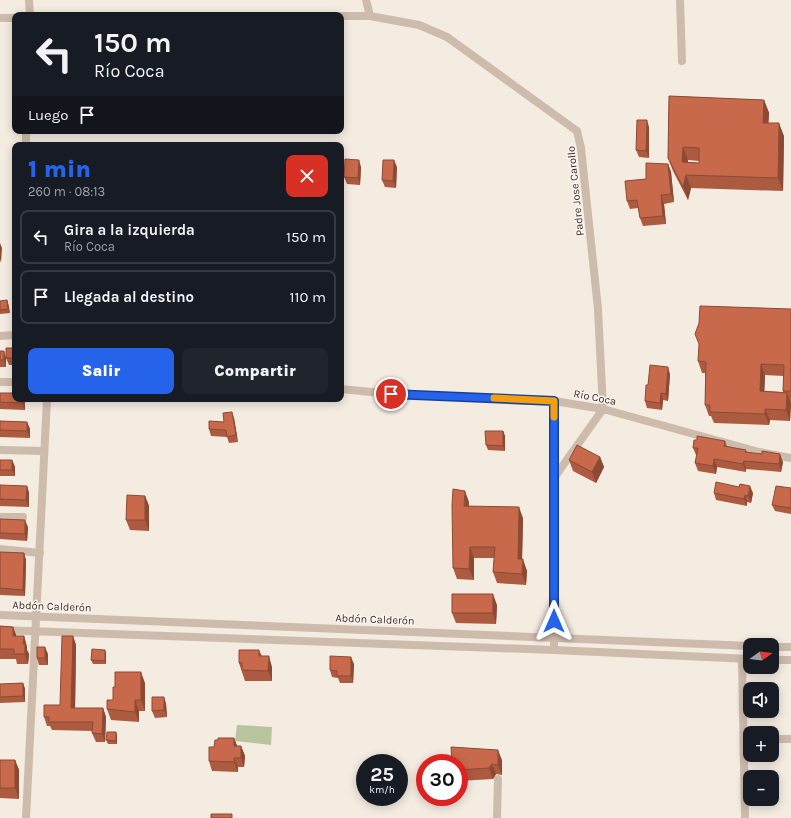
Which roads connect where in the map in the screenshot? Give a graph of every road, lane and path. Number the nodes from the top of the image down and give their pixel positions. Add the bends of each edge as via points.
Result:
1 (29, 0) edge
2 (366, 0) edge
3 (680, 0) edge
4 (30, 12) edge
5 (344, 16) edge
6 (370, 16) junction
7 (0, 18) edge
8 (12, 18) edge
9 (682, 61) dead end
10 (12, 335) edge
11 (0, 336) edge
12 (0, 382) edge
13 (12, 382) edge
14 (344, 389) edge
15 (554, 401) junction
16 (47, 402) edge
17 (603, 409) junction
18 (0, 450) edge
19 (44, 451) junction
20 (791, 458) edge
21 (554, 478) junction
22 (0, 517) edge
23 (23, 518) edge
24 (0, 550) edge
25 (40, 553) junction
26 (0, 615) edge
27 (36, 616) junction
28 (0, 630) edge
29 (35, 631) junction
30 (554, 637) junction
31 (743, 646) edge
32 (779, 647) edge
33 (791, 647) edge
34 (554, 650) junction
35 (743, 659) edge
36 (779, 660) edge
37 (791, 660) edge
38 (746, 674) edge
39 (747, 726) edge
40 (779, 739) edge
41 (791, 739) edge
42 (747, 762) edge
43 (498, 779) dead end
44 (26, 818) edge
45 (497, 818) edge
46 (746, 818) edge

1 - 4 street
2 - 6 street
3 - 9 street
5 - 6 street, Padre Jose Carollo
6 - 17 street, Padre Jose Carollo via 419,25 447,37 578,131 598,309
7 - 8 street
10 - 11 street
12 - 13 street
14 - 15 street, Río Coca via 391,394
15 - 17 street, Río Coca
15 - 21 street
16 - 19 street
17 - 20 street, Río Coca via 759,452
17 - 21 street
18 - 19 street
19 - 25 street
21 - 30 street
22 - 23 street
24 - 25 street
25 - 27 street
26 - 27 street, Abdón Calderón
27 - 29 street
27 - 30 street, Abdón Calderón
28 - 29 street
29 - 34 street
29 - 44 street
30 - 31 street, Abdón Calderón
30 - 34 street
32 - 33 street
34 - 35 street
36 - 37 street
38 - 39 street
40 - 41 street
42 - 46 street
43 - 45 street

